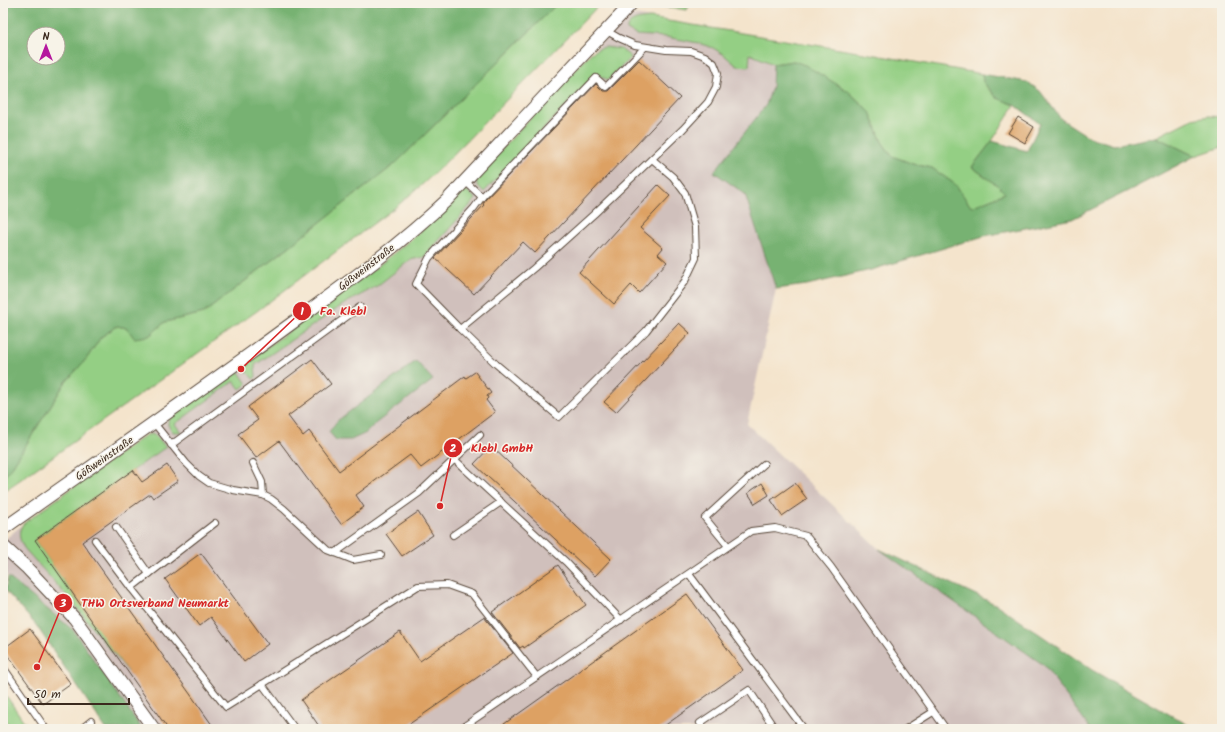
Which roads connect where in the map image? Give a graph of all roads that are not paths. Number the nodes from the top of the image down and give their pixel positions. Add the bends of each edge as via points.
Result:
1 (632, 3) edge
2 (606, 30) junction
3 (645, 47) junction
4 (652, 159) junction
5 (465, 181) junction
6 (482, 197) junction
7 (360, 307) dead end
8 (460, 329) junction
9 (154, 423) junction
10 (480, 435) dead end
11 (171, 445) junction
12 (454, 460) junction
13 (253, 464) dead end
14 (764, 464) dead end
15 (263, 495) junction
16 (501, 502) junction
17 (215, 523) dead end
18 (116, 528) dead end
19 (3, 529) edge
20 (453, 535) dead end
21 (95, 540) dead end
22 (3, 546) edge
23 (728, 546) junction
24 (335, 553) junction
25 (381, 555) dead end
26 (149, 574) junction
27 (689, 574) junction
28 (131, 588) junction
29 (621, 620) junction
30 (3, 667) edge
31 (536, 677) junction
32 (262, 684) junction
33 (934, 712) junction
34 (91, 721) dead end
35 (46, 729) edge
36 (81, 729) edge
37 (154, 729) edge
38 (295, 729) edge
39 (460, 729) edge
40 (705, 729) edge
41 (775, 729) edge
42 (804, 729) edge
43 (906, 729) edge
44 (946, 729) edge

1 - 2 street, Gößweinstraße
2 - 3 lane via 624,41
2 - 5 street, Gößweinstraße
3 - 4 lane via 691,51 705,56 714,63 718,73 716,87 708,102
3 - 6 lane via 606,87 596,78
4 - 8 lane via 534,268
4 - 8 lane via 685,193 695,227 696,258 685,281 646,331 560,417 496,364
5 - 6 lane
5 - 9 street, Gößweinstraße via 428,217 344,285
6 - 8 lane via 429,258 416,284
7 - 11 lane
9 - 11 lane
9 - 19 street, Gößweinstraße
10 - 12 lane
11 - 15 lane via 190,467 209,483
12 - 16 lane
12 - 24 lane via 419,493
13 - 15 lane via 262,482
14 - 23 lane via 705,518
15 - 24 lane via 284,509 328,550
16 - 20 lane
16 - 29 lane via 566,562
17 - 26 lane
18 - 26 lane
21 - 28 lane
22 - 37 street via 75,619
23 - 27 lane
23 - 33 lane via 751,531 776,528 806,536
24 - 25 lane via 353,560
26 - 28 lane
27 - 29 lane
27 - 42 lane
28 - 32 lane via 226,707
29 - 31 lane
30 - 35 lane
31 - 32 lane via 472,594 447,585 418,586
31 - 39 lane
32 - 38 lane
33 - 43 lane
33 - 44 lane
34 - 36 lane
40 - 41 lane via 700,723 748,690

